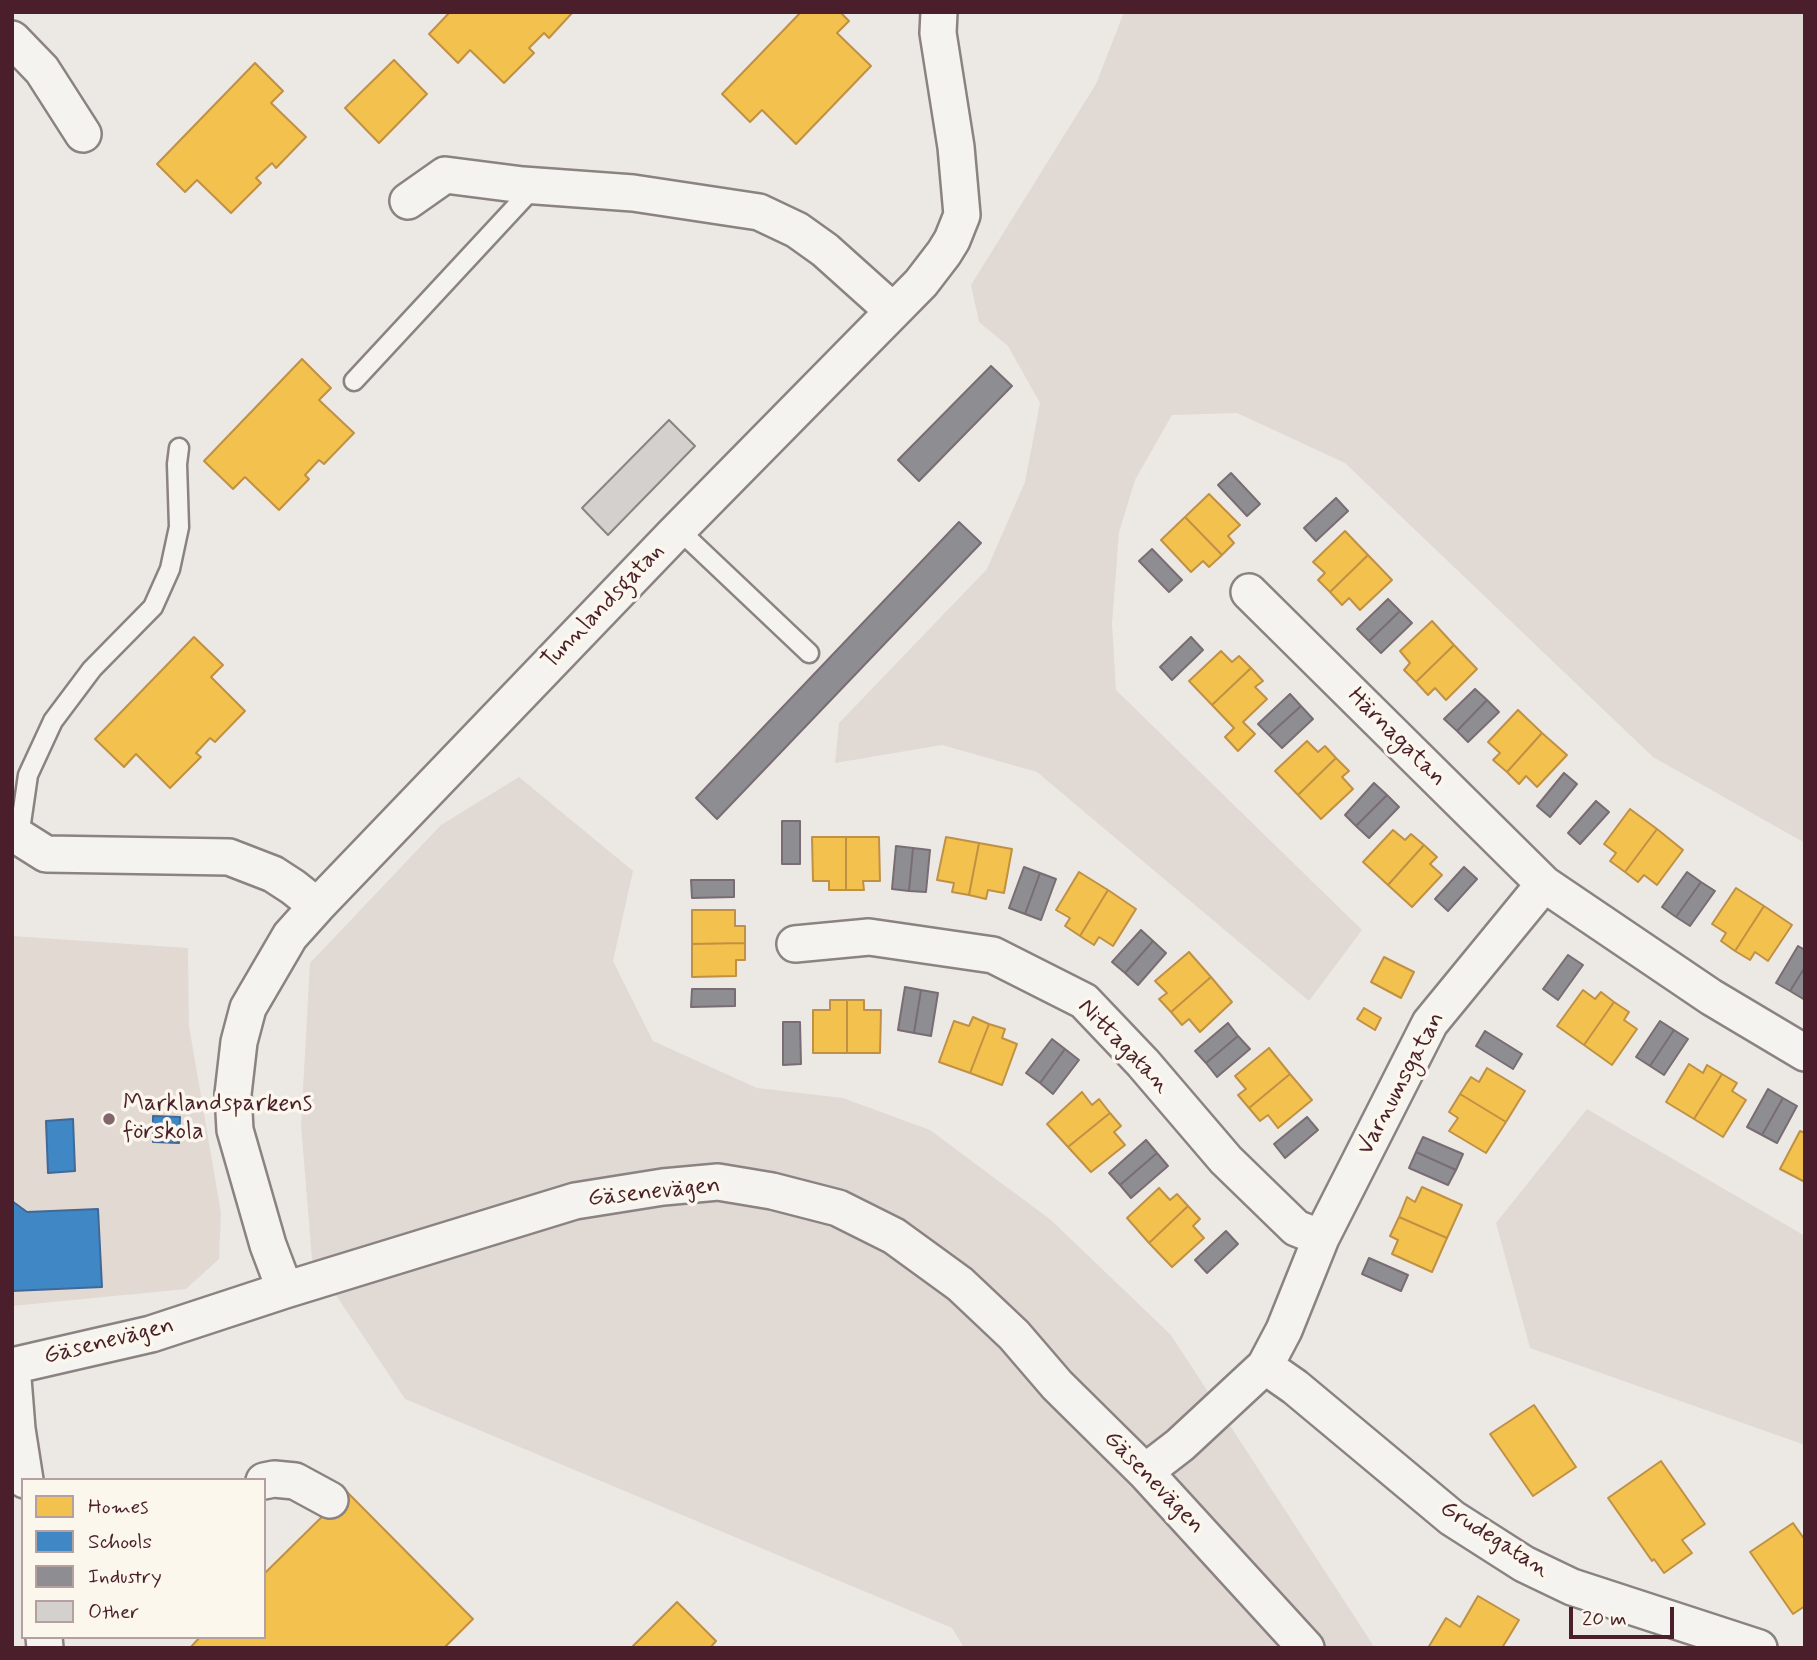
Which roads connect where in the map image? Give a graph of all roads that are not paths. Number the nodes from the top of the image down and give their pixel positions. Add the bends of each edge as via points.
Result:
1 (939, 12) edge
2 (12, 39) edge
3 (83, 134) dead end
4 (535, 186) junction
5 (408, 201) dead end
6 (893, 311) junction
7 (354, 381) dead end
8 (179, 448) dead end
9 (678, 529) junction
10 (1249, 592) dead end
11 (809, 653) dead end
12 (19, 837) joint
13 (1544, 884) junction
14 (317, 906) junction
15 (795, 944) dead end
16 (1805, 1054) edge
17 (1321, 1238) junction
18 (285, 1290) junction
19 (12, 1366) edge
20 (1265, 1366) junction
21 (1145, 1472) junction
22 (24, 1478) edge
23 (266, 1481) edge
24 (330, 1500) dead end
25 (1306, 1648) edge
26 (1759, 1648) edge

1 - 6 street, Tunnlandsgatan via 962,215 944,253
2 - 3 street via 42,70
4 - 5 street via 445,175
4 - 6 street via 640,194 759,212 825,250
4 - 7 lane
6 - 9 street, Tunnlandsgatan
8 - 12 lane via 179,527 170,569 153,607 92,669 53,720 28,775
9 - 11 lane
9 - 14 street, Tunnlandsgatan
10 - 13 street, Härnagatan
12 - 14 street via 46,854 229,857 274,874
13 - 16 street via 1711,997
13 - 17 street, Varnumsgatan via 1430,1023
14 - 18 street, Tunnlandsgatan via 290,936 248,1008 233,1094 235,1130
15 - 17 street, Nittagatan via 869,937 993,955 1084,1001 1226,1160 1296,1228
17 - 20 street, Varnumsgatan
18 - 19 street, Gäsenevägen via 151,1334
18 - 21 street, Gäsenevägen via 575,1201 718,1182 772,1191 838,1208 894,1236 960,1284
19 - 22 street
20 - 21 street, Varnumsgatan
20 - 26 street, Grudegatan via 1452,1518 1524,1564 1572,1587
21 - 25 street, Gäsenevägen
23 - 24 street via 295,1481

